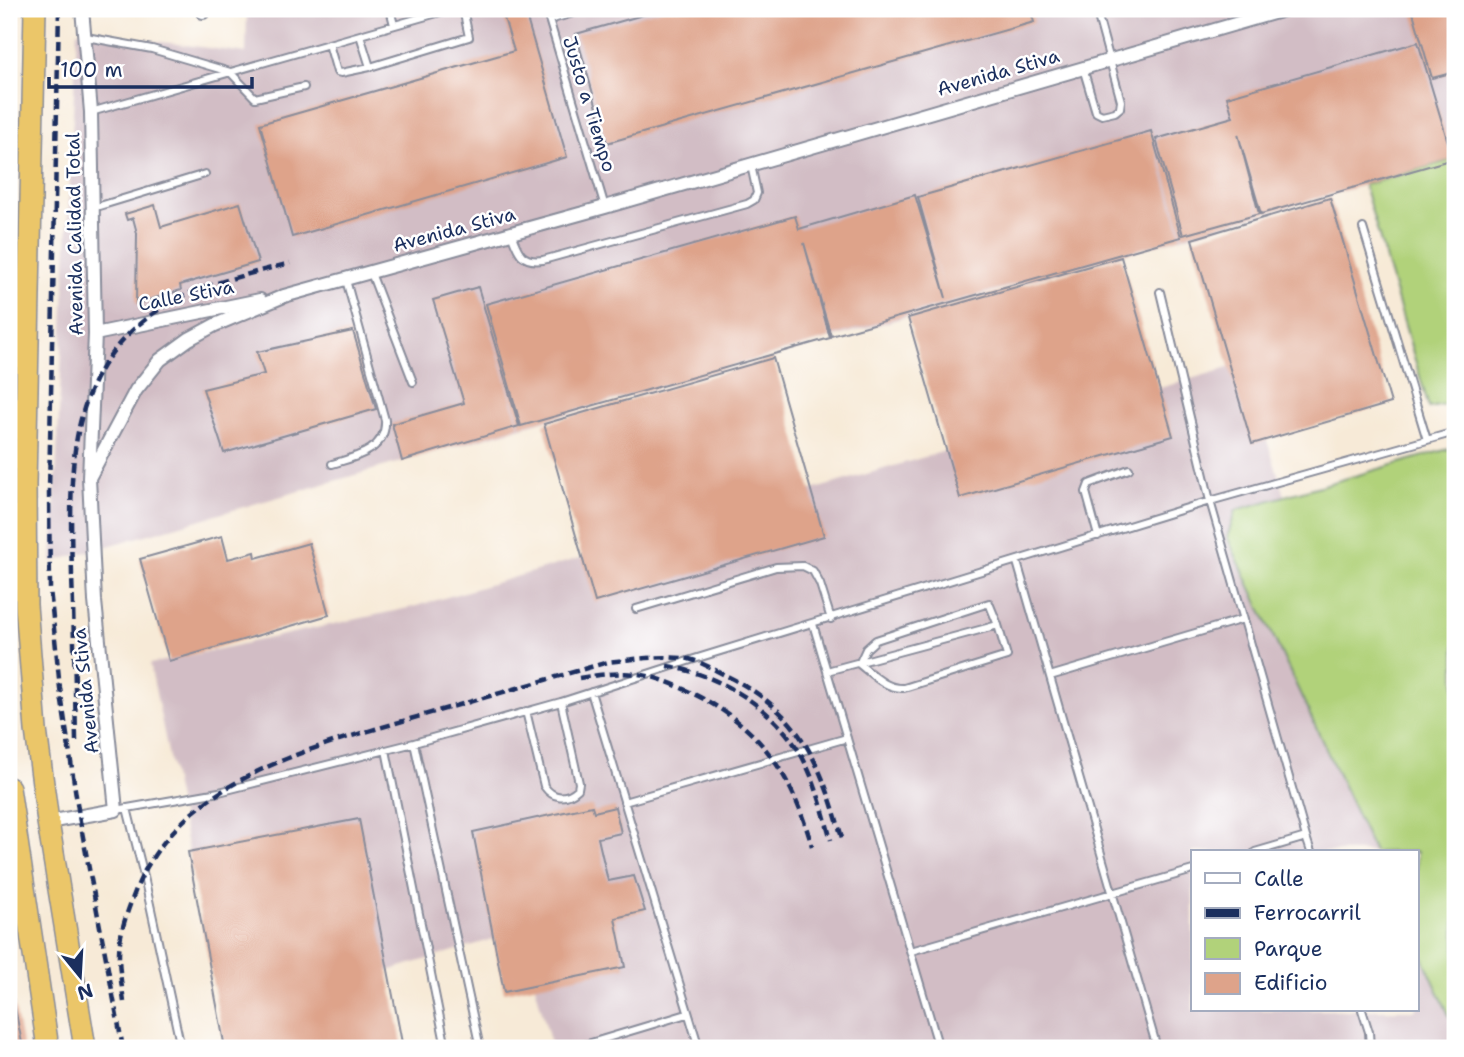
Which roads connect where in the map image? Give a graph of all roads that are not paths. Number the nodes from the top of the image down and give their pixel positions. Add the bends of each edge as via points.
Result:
1 (35, 9) edge
2 (82, 9) edge
3 (390, 9) edge
4 (450, 9) edge
5 (463, 9) edge
6 (546, 9) edge
7 (587, 9) edge
8 (1096, 9) edge
9 (1287, 9) edge
10 (1266, 12) edge
11 (549, 20) junction
12 (394, 25) junction
13 (360, 35) junction
14 (84, 37) junction
15 (329, 44) junction
16 (1111, 60) junction
17 (370, 67) junction
18 (1083, 68) junction
19 (230, 72) junction
20 (304, 87) dead end
21 (91, 112) junction
22 (751, 165) junction
23 (205, 174) dead end
24 (605, 207) junction
25 (93, 208) junction
26 (1363, 228) dead end
27 (511, 233) junction
28 (371, 272) junction
29 (346, 278) junction
30 (1160, 292) dead end
31 (284, 296) junction
32 (95, 334) junction
33 (413, 382) dead end
34 (1455, 432) edge
35 (1427, 440) junction
36 (332, 464) dead end
37 (1129, 469) dead end
38 (89, 478) junction
39 (1210, 501) junction
40 (1098, 536) junction
41 (1017, 562) junction
42 (636, 609) dead end
43 (831, 619) junction
44 (1243, 619) junction
45 (813, 624) junction
46 (998, 625) junction
47 (859, 664) junction
48 (827, 671) junction
49 (1050, 676) junction
50 (591, 692) junction
51 (561, 702) junction
52 (526, 711) junction
53 (847, 738) junction
54 (414, 743) junction
55 (386, 750) junction
56 (9, 788) edge
57 (624, 802) junction
58 (121, 809) junction
59 (48, 822) junction
60 (1306, 837) junction
61 (1262, 850) edge
62 (1310, 850) edge
63 (1191, 871) edge
64 (1113, 893) junction
65 (911, 951) junction
66 (1363, 1012) edge
67 (687, 1014) junction
68 (48, 1048) edge
69 (85, 1048) edge
70 (181, 1048) edge
71 (446, 1048) edge
72 (480, 1048) edge
73 (574, 1048) edge
74 (699, 1048) edge
75 (940, 1048) edge
76 (1157, 1048) edge
77 (1370, 1048) edge

1 - 59 highway via 26,605
2 - 14 street
3 - 12 lane
4 - 12 lane, Avenida Calidad Total
5 - 17 lane via 469,37
6 - 11 lane, Justo a Tiempo
7 - 11 lane
8 - 16 lane
9 - 10 street, Avenida Stiva
10 - 16 street, Avenida Stiva
11 - 24 lane, Justo a Tiempo
12 - 13 lane, Avenida Calidad Total
13 - 15 lane, Avenida Calidad Total
13 - 17 lane
14 - 19 lane via 152,48
14 - 21 street
15 - 17 lane via 337,72
15 - 19 lane, Avenida Calidad Total
16 - 18 street, Avenida Stiva
16 - 18 lane via 1121,101 1115,113 1102,116 1096,112
18 - 22 street, Avenida Stiva
19 - 20 lane via 255,98
19 - 21 lane, Avenida Calidad Total
21 - 25 street, Avenida Calidad Total
22 - 24 street, Avenida Stiva
22 - 27 lane via 758,193 754,200 734,207 543,260 521,257
23 - 25 lane
24 - 27 street, Avenida Stiva
25 - 32 street, Avenida Calidad Total
26 - 35 lane
27 - 28 street, Avenida Stiva
28 - 29 street, Avenida Stiva
28 - 33 lane
29 - 31 street, Avenida Stiva
29 - 36 lane via 386,430 371,449
30 - 39 lane
31 - 32 street, Calle Stiva
31 - 38 street, Avenida Stiva via 215,325 160,360 136,390
32 - 38 street, Avenida Calidad Total
34 - 35 lane
35 - 39 lane
37 - 40 lane via 1089,484 1086,492
38 - 58 street, Avenida Stiva via 95,601
39 - 40 lane
39 - 44 lane
40 - 41 lane
41 - 43 lane
41 - 49 lane
42 - 43 lane via 752,573 795,565 813,571
43 - 45 lane
44 - 49 lane
44 - 60 lane
45 - 48 lane
45 - 50 lane
46 - 47 lane
46 - 47 lane via 989,603 876,640
46 - 47 lane via 1007,656 904,688 888,686
47 - 48 lane
48 - 53 lane
49 - 64 lane
50 - 51 lane
50 - 57 lane
51 - 52 lane
51 - 52 lane via 579,783 578,789 566,796 557,797 544,786
52 - 54 lane
53 - 57 lane
53 - 65 lane
54 - 55 lane
54 - 72 lane
55 - 58 lane via 219,792
55 - 71 lane
56 - 68 highway
57 - 67 lane
58 - 59 street
58 - 70 lane via 144,872
59 - 69 highway
60 - 61 lane
60 - 62 lane
63 - 64 lane
64 - 65 lane
64 - 76 lane
65 - 75 lane
66 - 77 lane
67 - 73 lane
67 - 74 lane

